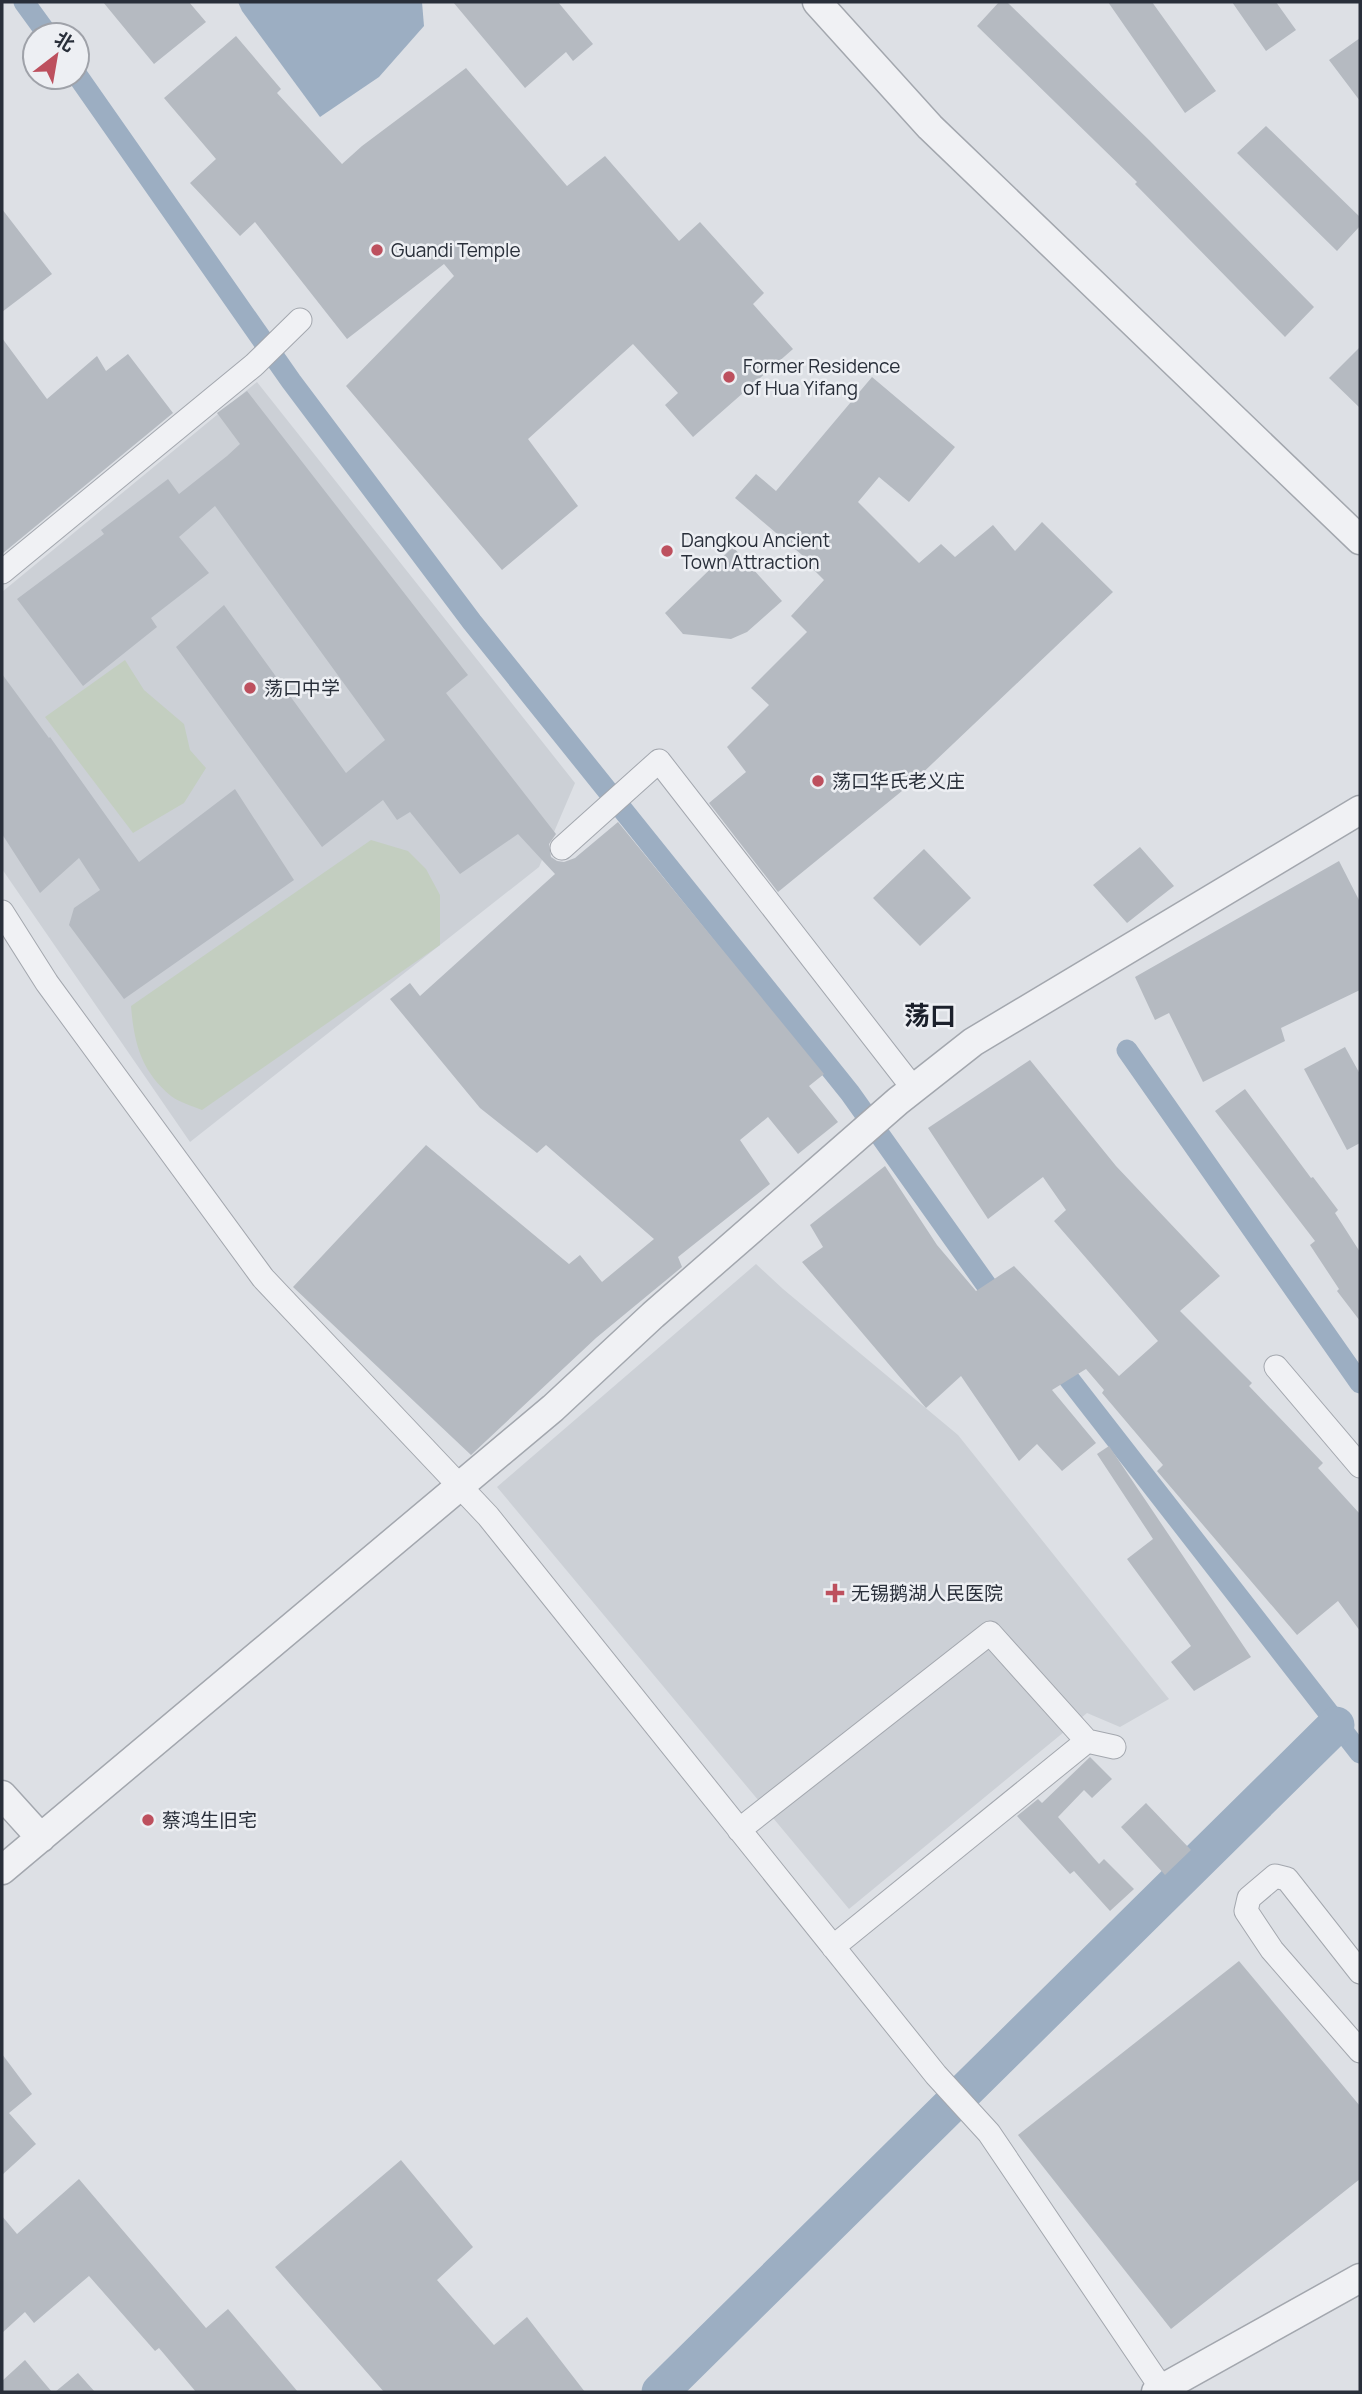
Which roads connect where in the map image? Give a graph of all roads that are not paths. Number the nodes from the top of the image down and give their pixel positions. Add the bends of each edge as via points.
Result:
1 (817, 2) edge
2 (300, 320) dead end
3 (1360, 540) edge
4 (2, 572) edge
5 (1360, 810) edge
6 (562, 848) dead end
7 (2, 912) edge
8 (906, 1094) junction
9 (1276, 1367) dead end
10 (1360, 1466) edge
11 (460, 1487) junction
12 (1087, 1741) junction
13 (1114, 1747) dead end
14 (2, 1796) edge
15 (739, 1830) junction
16 (41, 1838) junction
17 (2, 1870) edge
18 (833, 1947) junction
19 (1360, 1972) edge
20 (1360, 2050) edge
21 (1360, 2278) edge
22 (1159, 2391) edge

1 - 3 street via 930,127
2 - 4 street via 254,365
5 - 8 street via 973,1042
6 - 8 street via 659,761
7 - 11 street via 47,983 262,1278
8 - 11 street
9 - 10 street
11 - 15 street
11 - 16 street
12 - 13 street
12 - 15 street via 990,1633
12 - 18 street
14 - 16 street
15 - 18 street
16 - 17 street
18 - 22 street via 989,2133
19 - 20 street via 1287,1878 1275,1876 1249,1898 1246,1911 1272,1950
21 - 22 street

